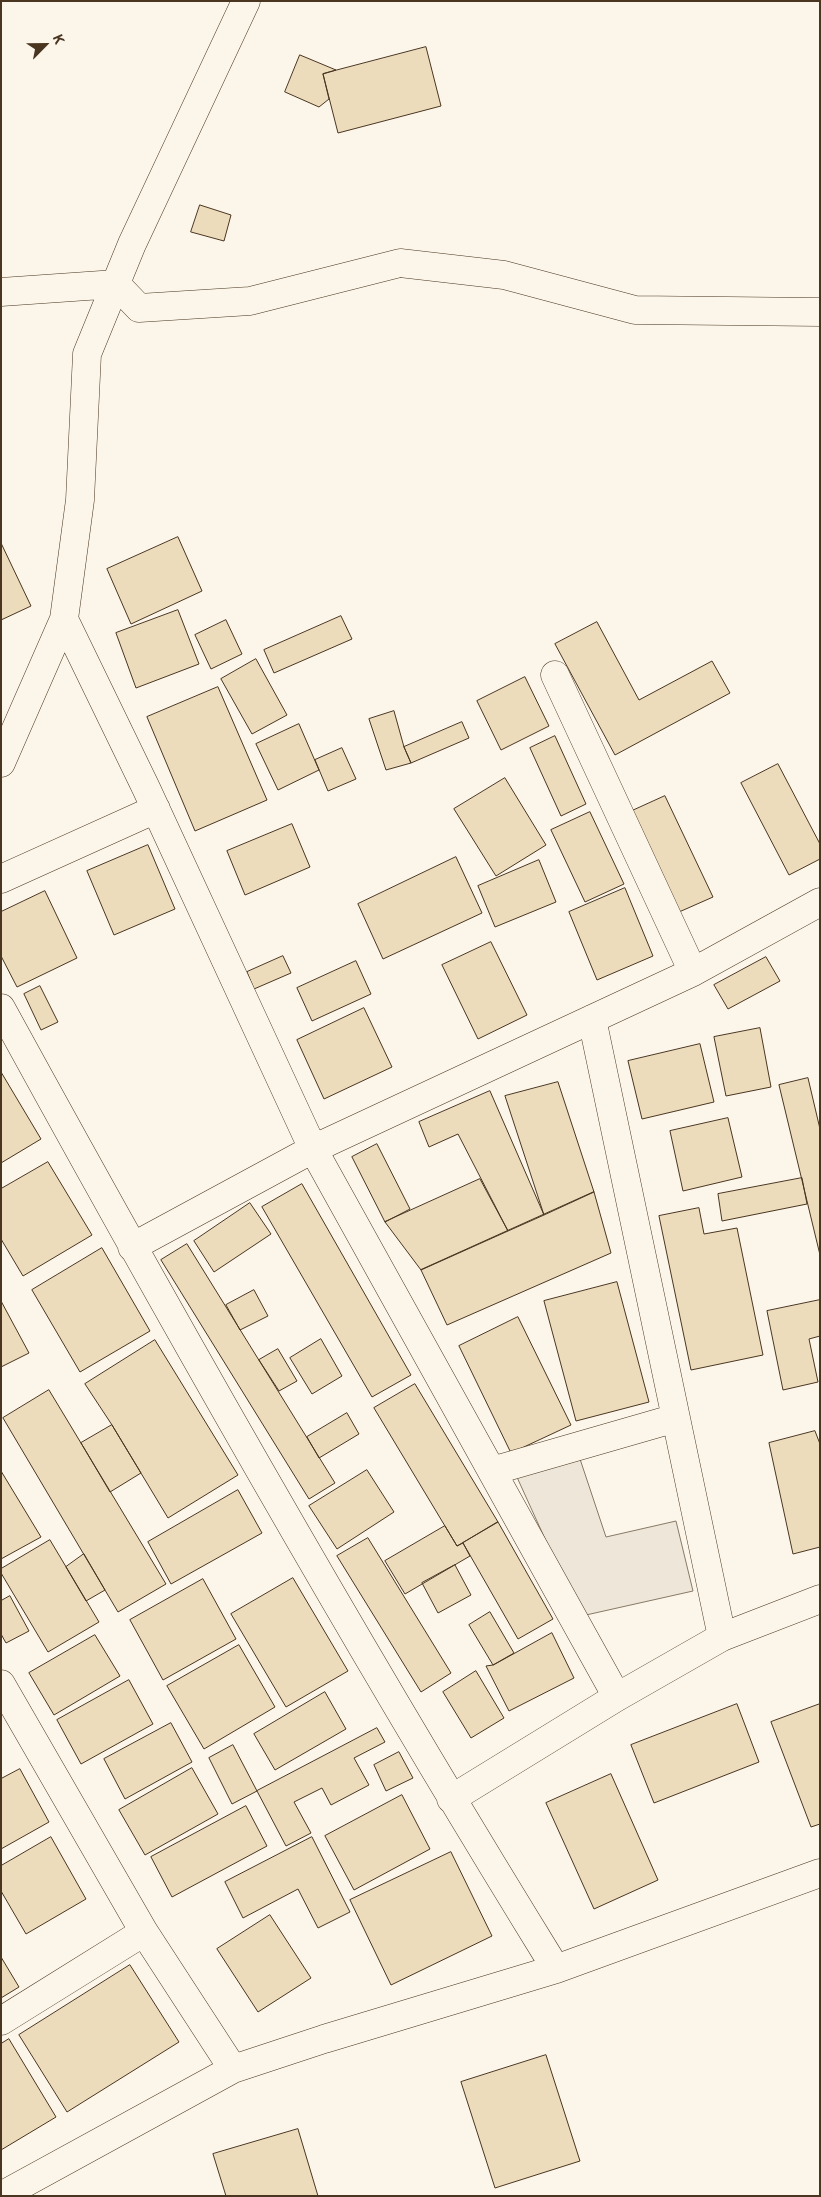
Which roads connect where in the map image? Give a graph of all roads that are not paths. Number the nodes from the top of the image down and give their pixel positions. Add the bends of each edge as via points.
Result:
1 (246, 1) edge
2 (116, 284) junction
3 (1, 292) edge
4 (817, 315) edge
5 (64, 619) junction
6 (555, 675) dead end
7 (1, 763) edge
8 (156, 809) junction
9 (1, 879) edge
10 (820, 902) edge
11 (693, 972) junction
12 (1, 1008) edge
13 (592, 1019) junction
14 (313, 1149) junction
15 (132, 1247) junction
16 (676, 1418) junction
17 (492, 1472) junction
18 (820, 1599) edge
19 (722, 1637) junction
20 (1, 1684) edge
21 (617, 1697) junction
22 (451, 1799) junction
23 (820, 1873) edge
24 (144, 1932) junction
25 (556, 1969) junction
26 (1, 2021) edge
27 (233, 2069) junction
28 (1, 2196) edge

1 - 2 street
2 - 3 street
2 - 4 street via 139,308 250,301 400,263 504,275 635,310
2 - 5 street via 87,354 80,500
5 - 7 street
5 - 8 street
6 - 11 street
8 - 9 street
8 - 14 street
10 - 11 street
11 - 13 street
12 - 15 street
13 - 14 street
13 - 16 street
14 - 15 street
14 - 17 street
15 - 22 street via 285,1517
16 - 17 street
16 - 19 street
17 - 21 street
18 - 19 street
19 - 21 street
20 - 24 street
21 - 22 street
22 - 25 street
23 - 25 street
24 - 26 street
24 - 27 street
25 - 27 street
27 - 28 street

